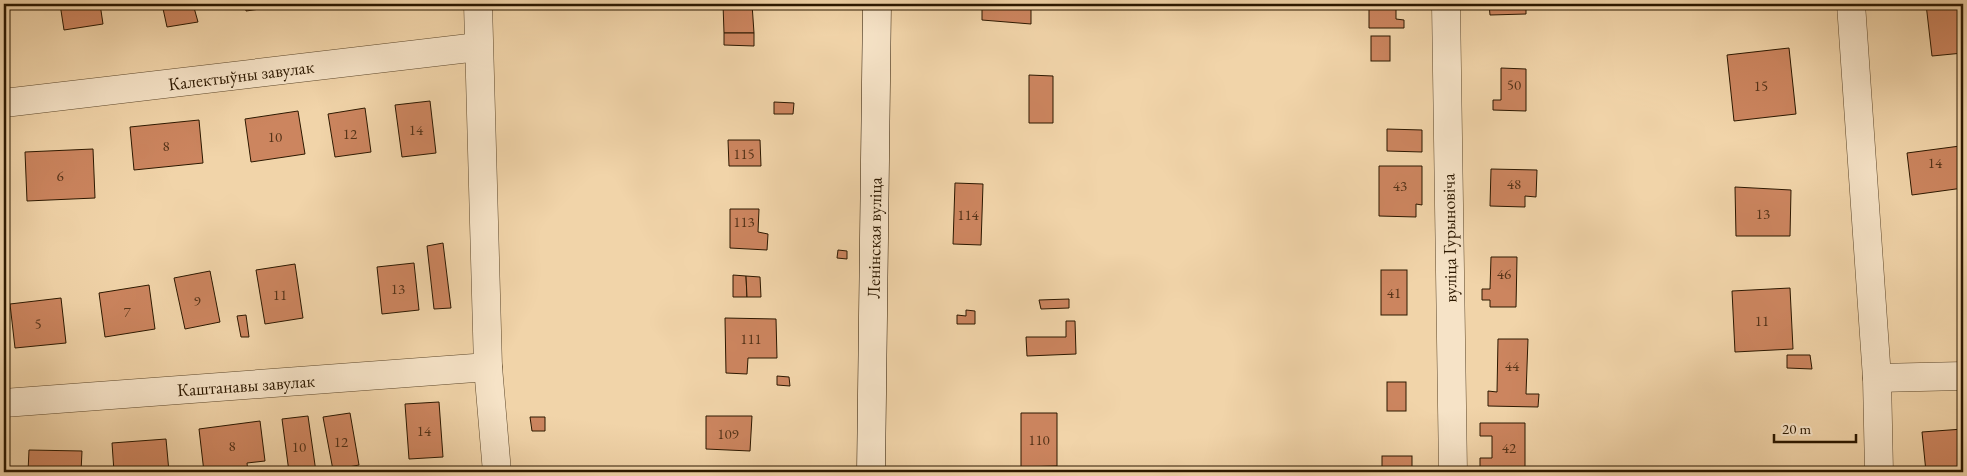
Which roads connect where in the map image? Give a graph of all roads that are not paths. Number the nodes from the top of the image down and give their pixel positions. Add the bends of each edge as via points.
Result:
1 (478, 4) edge
2 (877, 4) edge
3 (1446, 4) edge
4 (1851, 4) edge
5 (478, 47) junction
6 (4, 103) edge
7 (488, 367) junction
8 (1963, 376) edge
9 (1877, 378) junction
10 (4, 404) edge
11 (497, 472) edge
12 (871, 472) edge
13 (1453, 472) edge
14 (1879, 472) edge

1 - 5 street
2 - 12 street, Ленінская вуліца
3 - 13 street, вуліца Гурыновіча
4 - 9 street
5 - 6 street, Калектыўны завулак
5 - 7 street
7 - 10 street, Каштанавы завулак
7 - 11 street
8 - 9 street
9 - 14 street

